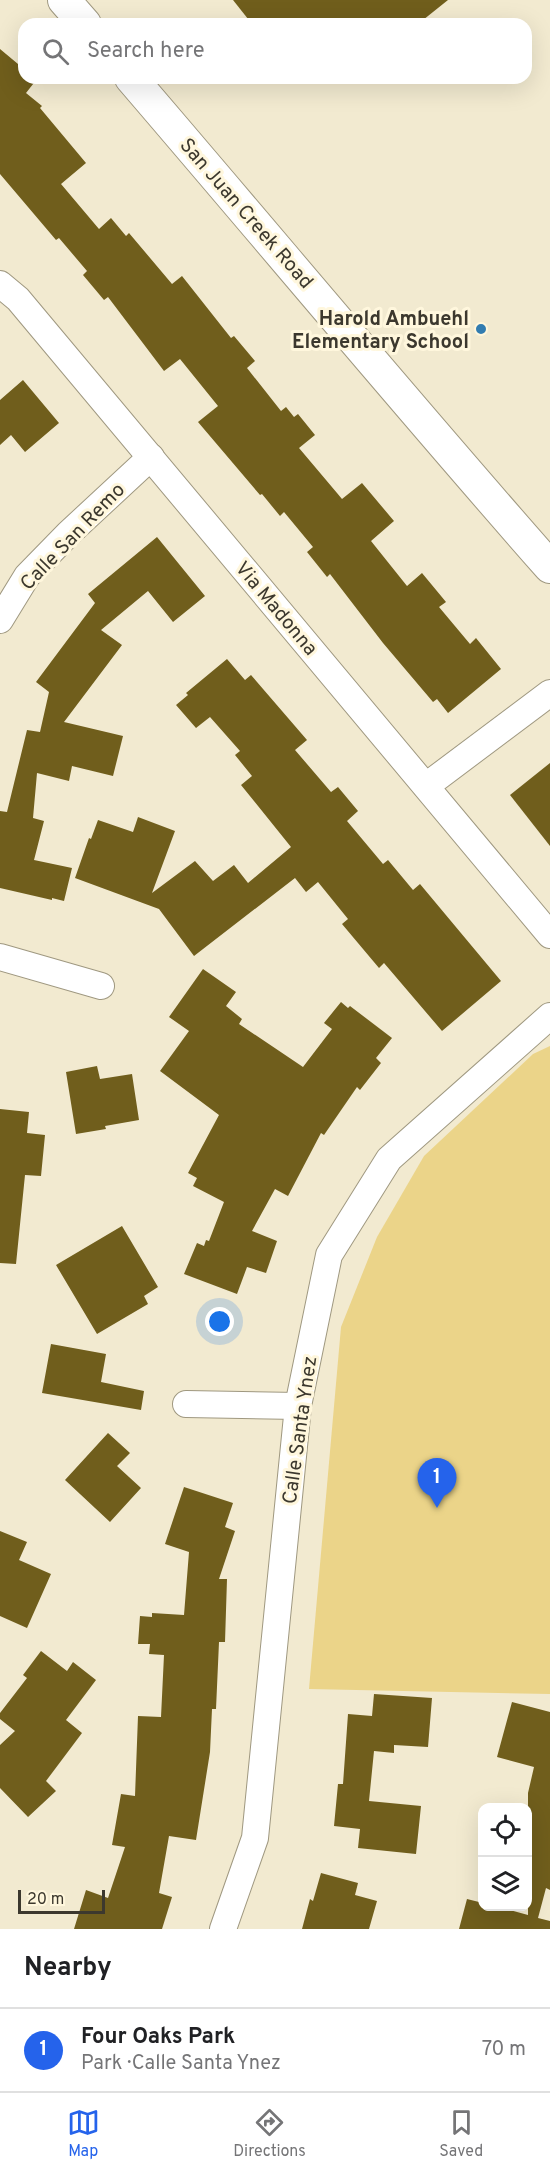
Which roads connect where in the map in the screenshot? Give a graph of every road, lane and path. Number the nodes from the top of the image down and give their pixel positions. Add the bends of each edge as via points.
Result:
1 (64, 0) edge
2 (80, 18) edge
3 (136, 84) edge
4 (0, 284) edge
5 (151, 457) junction
6 (550, 567) edge
7 (0, 620) edge
8 (550, 693) edge
9 (426, 786) junction
10 (550, 935) edge
11 (0, 957) edge
12 (101, 986) dead end
13 (550, 1016) edge
14 (186, 1404) dead end
15 (298, 1406) junction
16 (223, 1929) edge

1 - 2 street
3 - 6 street, San Juan Creek Road
4 - 5 street, Via Madonna via 18,299
5 - 7 street, Calle San Remo via 27,576
5 - 9 street, Via Madonna
8 - 9 street
9 - 10 street, Via Madonna
11 - 12 street
13 - 15 street, Calle Santa Ynez via 389,1159 329,1255
14 - 15 street
15 - 16 street, Calle Santa Ynez via 255,1838

